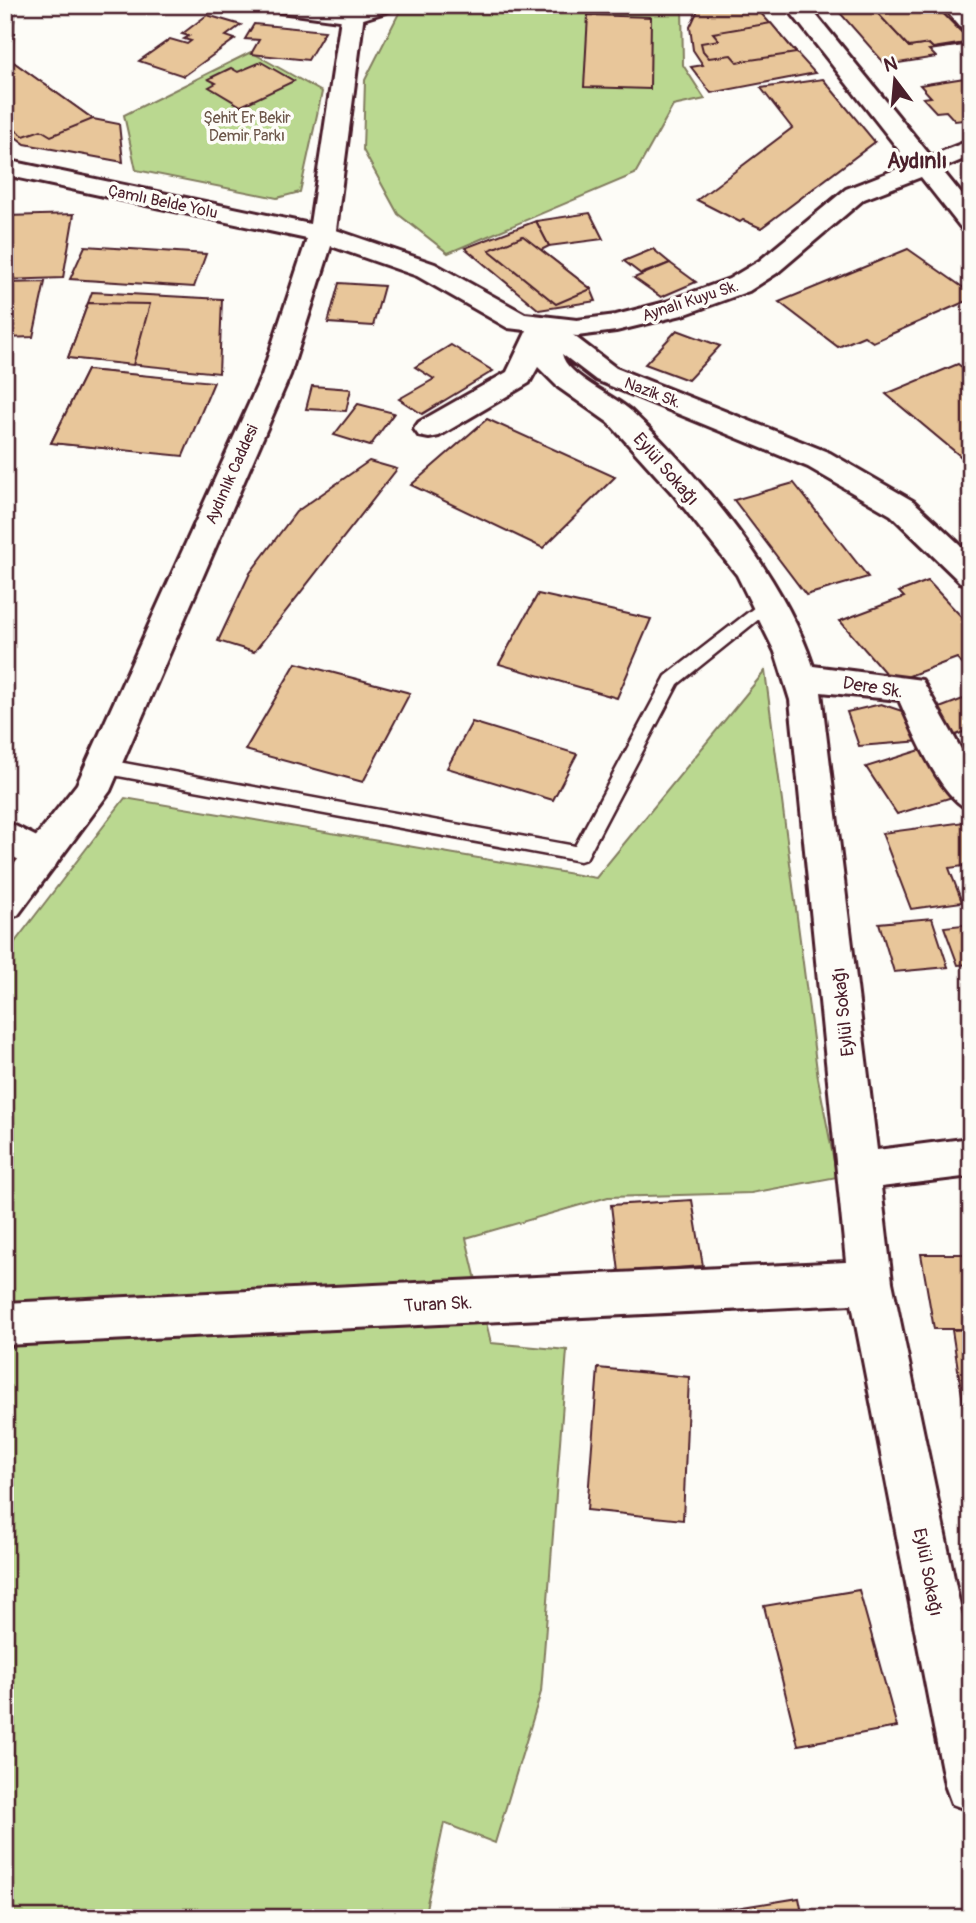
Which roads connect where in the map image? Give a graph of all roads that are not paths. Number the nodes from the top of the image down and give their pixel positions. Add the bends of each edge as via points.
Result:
1 (280, 5) edge
2 (384, 5) edge
3 (796, 5) edge
4 (354, 10) edge
5 (971, 147) edge
6 (927, 166) junction
7 (5, 167) edge
8 (971, 200) edge
9 (971, 223) edge
10 (322, 234) junction
11 (543, 326) junction
12 (429, 429) dead end
13 (971, 574) edge
14 (768, 603) junction
15 (800, 677) junction
16 (102, 766) junction
17 (971, 796) edge
18 (5, 835) edge
19 (42, 856) junction
20 (5, 904) edge
21 (971, 1157) edge
22 (859, 1171) junction
23 (870, 1282) junction
24 (5, 1324) edge
25 (971, 1784) edge

1 - 4 street
2 - 4 street
3 - 6 street
4 - 10 street, Aydınlık Caddesi
5 - 6 street, Aynalı Kuyu Sk.
6 - 8 street
6 - 9 street
6 - 11 street, Aynalı Kuyu Sk. via 855,194 768,267 720,294 596,327
7 - 10 street, Çamlı Belde Yolu
10 - 11 street, Nazik Sk. via 426,270 508,318
10 - 16 street, Aydınlık Caddesi via 276,375
11 - 12 street via 519,377
11 - 13 street, Nazik Sk. via 606,374 819,460 902,508
11 - 14 street, Eylül Sokağı via 549,362 638,436 751,570
14 - 15 street, Eylül Sokağı
14 - 16 lane via 671,680 580,854
15 - 17 street, Dere Sk. via 910,689 940,749
15 - 22 street, Eylül Sokağı via 807,700
16 - 19 street, Aydınlık Caddesi via 92,791
18 - 19 street
19 - 20 street, Aydınlık Caddesi
21 - 22 street
22 - 23 street, Eylül Sokağı
23 - 24 street, Turan Sk.
23 - 25 street, Eylül Sokağı

